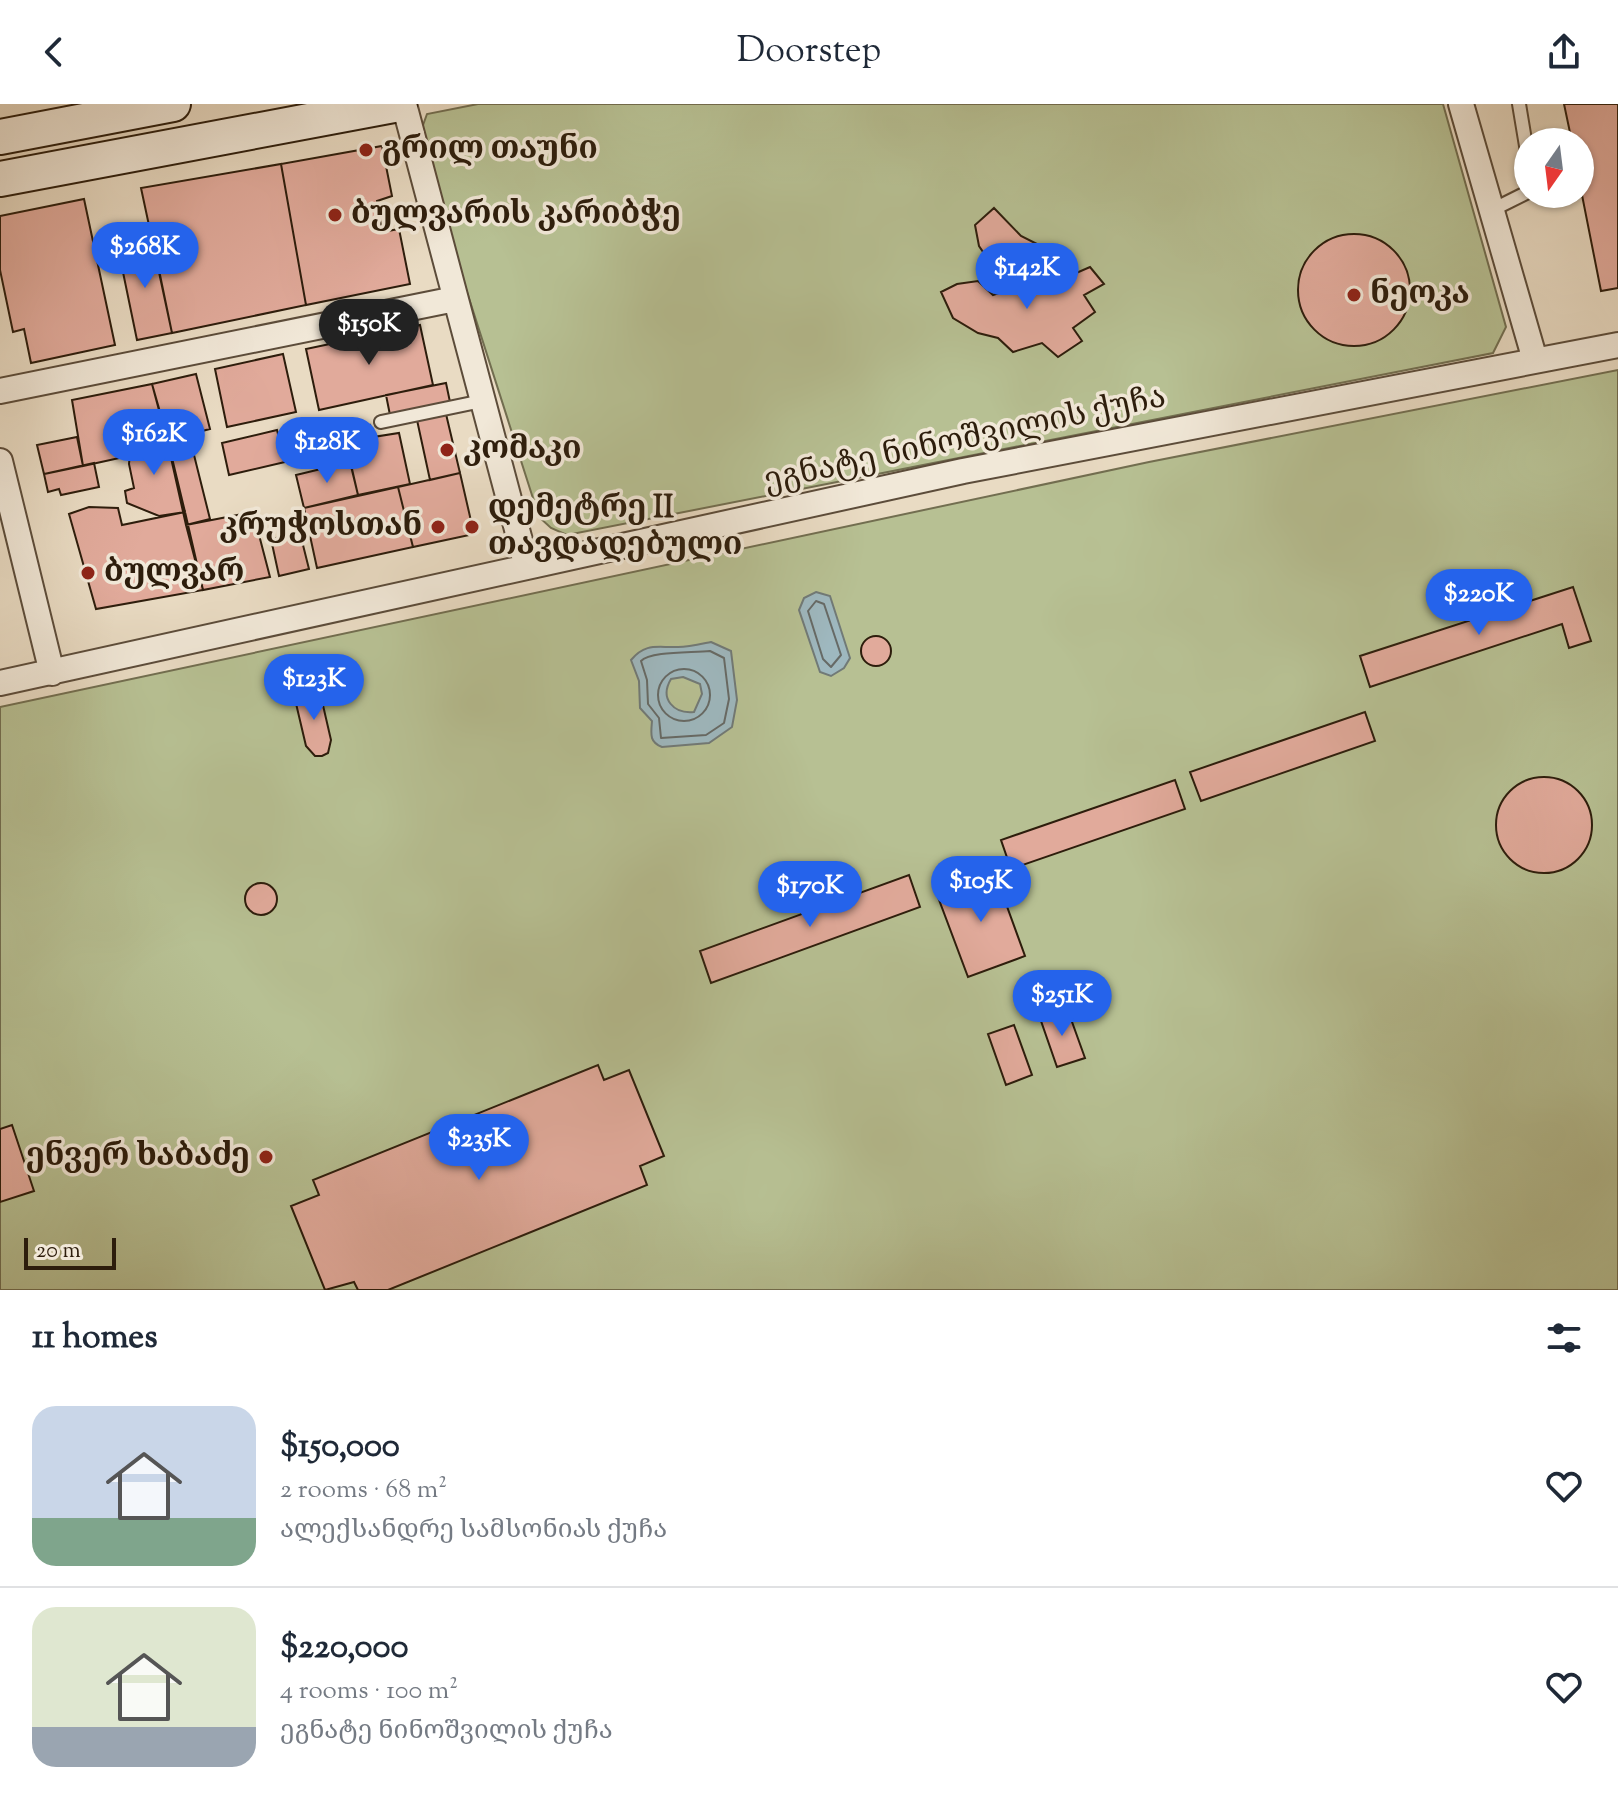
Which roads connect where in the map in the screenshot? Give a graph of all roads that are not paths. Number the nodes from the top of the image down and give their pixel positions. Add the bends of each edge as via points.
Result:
1 (173, 104) edge
2 (402, 104) edge
3 (1461, 104) edge
4 (1519, 104) edge
5 (1523, 128) edge
6 (0, 137) edge
7 (0, 179) edge
8 (1514, 199) edge
9 (1492, 210) junction
10 (455, 299) junction
11 (1618, 345) edge
12 (1535, 360) junction
13 (0, 391) edge
14 (482, 401) junction
15 (381, 422) dead end
16 (0, 461) edge
17 (527, 567) junction
18 (52, 673) junction
19 (0, 683) edge

1 - 6 main road
2 - 7 main road
2 - 10 street
3 - 9 street
4 - 5 lane
8 - 9 lane
9 - 12 street
10 - 13 street
10 - 14 street
11 - 12 street, ეგნატე ნინოშვილის ქუჩა
12 - 17 street, ეგნატე ნინოშვილის ქუჩა via 963,471
14 - 15 lane
14 - 17 street
16 - 18 street
17 - 18 street, ეგნატე ნინოშვილის ქუჩა
18 - 19 street, ეგნატე ნინოშვილის ქუჩა

